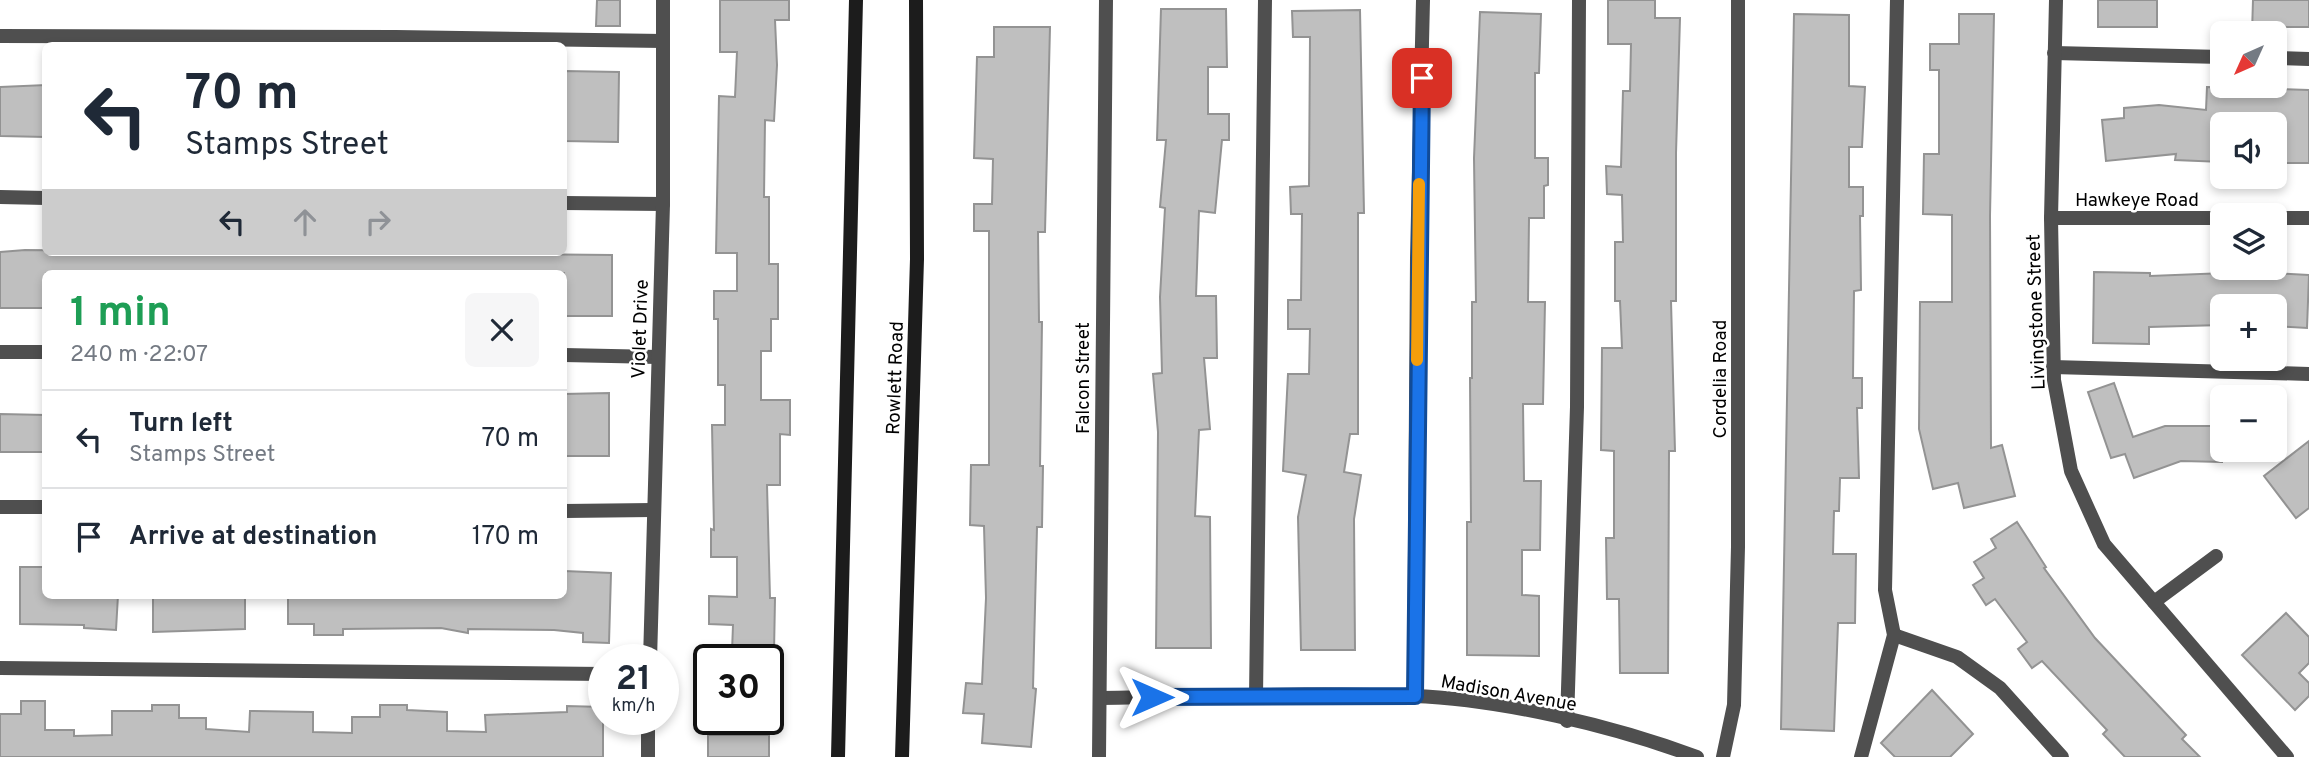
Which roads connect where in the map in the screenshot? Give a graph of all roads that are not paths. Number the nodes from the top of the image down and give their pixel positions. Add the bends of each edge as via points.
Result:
1 (663, 0) edge
2 (856, 0) edge
3 (916, 0) edge
4 (1105, 0) edge
5 (1265, 0) edge
6 (1423, 0) edge
7 (1579, 0) edge
8 (1738, 0) edge
9 (1896, 0) edge
10 (2056, 0) edge
11 (0, 36) edge
12 (663, 41) junction
13 (2054, 53) junction
14 (2210, 57) edge
15 (2287, 58) edge
16 (2309, 59) edge
17 (0, 197) edge
18 (42, 198) edge
19 (567, 202) edge
20 (663, 204) junction
21 (2051, 218) junction
22 (2210, 218) edge
23 (2287, 218) edge
24 (2309, 218) edge
25 (0, 352) edge
26 (42, 352) edge
27 (567, 355) edge
28 (658, 357) junction
29 (2053, 367) junction
30 (2309, 374) edge
31 (0, 507) edge
32 (42, 507) edge
33 (653, 510) junction
34 (567, 511) edge
35 (2216, 556) dead end
36 (2154, 602) junction
37 (1894, 635) junction
38 (650, 644) edge
39 (0, 668) edge
40 (588, 674) edge
41 (1415, 696) junction
42 (1256, 697) junction
43 (1100, 698) junction
44 (1567, 721) junction
45 (649, 735) edge
46 (648, 757) edge
47 (838, 757) edge
48 (902, 757) edge
49 (1099, 757) edge
50 (1697, 757) edge
51 (1723, 757) edge
52 (1861, 757) edge
53 (2062, 757) edge
54 (2287, 757) edge

1 - 12 street, Violet Drive
2 - 47 main road
3 - 48 main road, Rowlett Road via 917,260
4 - 43 street, Falcon Street
5 - 42 street
6 - 41 street
7 - 44 street via 1577,407
8 - 51 street, Cordelia Road via 1738,547 1734,705
9 - 37 street via 1885,590
10 - 13 street, Livingstone Street
11 - 12 street
12 - 20 street, Violet Drive
13 - 14 street
13 - 21 street, Livingstone Street
15 - 16 street
17 - 18 street
19 - 20 street
20 - 28 street, Violet Drive
21 - 22 street, Hawkeye Road
21 - 29 street, Livingstone Street
23 - 24 street
25 - 26 street
27 - 28 street
28 - 33 street, Violet Drive
29 - 30 street
29 - 36 street, Livingstone Street via 2071,471 2104,544
31 - 32 street
33 - 34 street
33 - 38 street, Violet Drive
35 - 36 street
36 - 54 street, Livingstone Street
37 - 52 street
37 - 53 street via 1957,657 2000,688
39 - 40 street
41 - 42 street, Madison Avenue
41 - 44 street, Madison Avenue via 1519,709
42 - 43 street, Madison Avenue
43 - 49 street, Falcon Street
44 - 50 street, Madison Avenue via 1657,742
45 - 46 street

